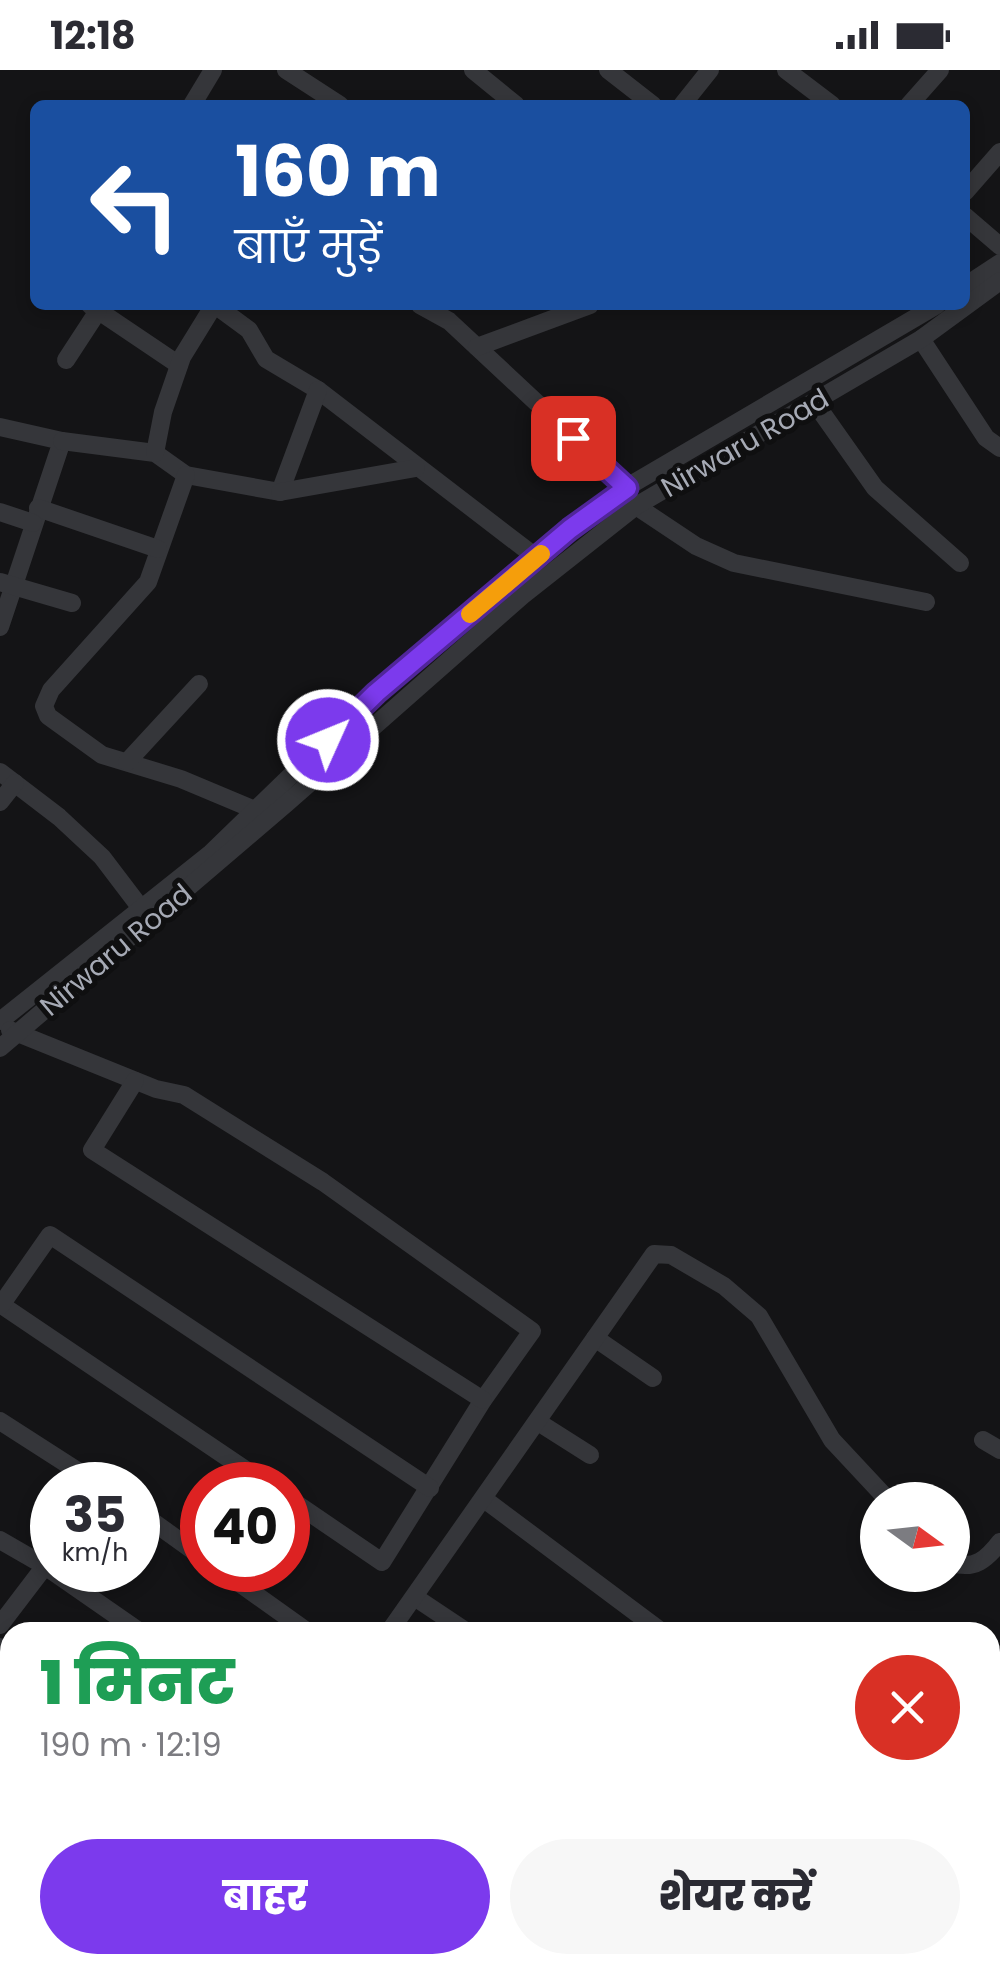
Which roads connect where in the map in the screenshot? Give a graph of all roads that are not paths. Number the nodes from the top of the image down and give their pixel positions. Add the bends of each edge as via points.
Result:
1 (213, 70) edge
2 (286, 70) edge
3 (473, 70) edge
4 (608, 70) edge
5 (710, 70) edge
6 (940, 70) edge
7 (790, 71) edge
8 (195, 100) edge
9 (332, 100) edge
10 (510, 100) edge
11 (647, 100) edge
12 (686, 100) edge
13 (826, 100) edge
14 (913, 100) edge
15 (1000, 152) edge
16 (970, 186) edge
17 (970, 220) edge
18 (1000, 246) edge
19 (1000, 263) edge
20 (1000, 282) edge
21 (970, 283) edge
22 (970, 304) edge
23 (93, 310) edge
24 (97, 310) edge
25 (212, 310) edge
26 (222, 310) edge
27 (432, 310) edge
28 (577, 310) edge
29 (929, 310) edge
30 (961, 310) edge
31 (921, 339) junction
32 (477, 347) junction
33 (66, 360) dead end
34 (179, 365) junction
35 (318, 390) junction
36 (815, 403) junction
37 (0, 428) edge
38 (62, 441) junction
39 (1000, 448) edge
40 (155, 453) junction
41 (416, 468) junction
42 (186, 476) junction
43 (626, 488) junction
44 (280, 492) junction
45 (637, 506) junction
46 (0, 512) edge
47 (36, 515) junction
48 (158, 549) junction
49 (537, 558) junction
50 (960, 562) dead end
51 (6, 584) edge
52 (926, 602) dead end
53 (72, 603) dead end
54 (0, 627) edge
55 (199, 684) dead end
56 (127, 762) junction
57 (8, 778) edge
58 (0, 802) edge
59 (255, 810) junction
60 (140, 907) junction
61 (6, 1027) edge
62 (0, 1048) edge
63 (135, 1080) junction
64 (1, 1305) edge
65 (596, 1338) junction
66 (653, 1378) dead end
67 (483, 1400) junction
68 (0, 1421) edge
69 (538, 1422) junction
70 (983, 1440) dead end
71 (1000, 1450) edge
72 (590, 1455) dead end
73 (63, 1462) edge
74 (234, 1462) edge
75 (871, 1482) edge
76 (430, 1488) junction
77 (484, 1500) junction
78 (310, 1513) edge
79 (0, 1540) edge
80 (1000, 1542) edge
81 (30, 1552) edge
82 (970, 1566) edge
83 (30, 1586) edge
84 (89, 1592) edge
85 (252, 1592) edge
86 (416, 1598) junction
87 (3, 1622) edge
88 (127, 1622) edge
89 (294, 1622) edge
90 (398, 1622) edge
91 (452, 1622) edge
92 (649, 1622) edge

1 - 8 street
2 - 9 street
3 - 10 street
4 - 11 street
5 - 12 street
6 - 14 street
7 - 13 street
15 - 16 street
17 - 18 street
19 - 21 street
20 - 22 street, Nirwaru Road
23 - 33 street
24 - 34 street
25 - 34 street
26 - 35 street via 248,330 266,359
27 - 32 street
28 - 32 street
29 - 43 street, Nirwaru Road
30 - 31 street, Nirwaru Road
31 - 36 street, Nirwaru Road
31 - 39 street via 986,438
32 - 43 street
34 - 40 street
35 - 41 street
35 - 44 street
36 - 45 street, Nirwaru Road
36 - 50 street via 874,488
37 - 38 street
38 - 40 street
38 - 47 street
40 - 42 street
41 - 44 street
41 - 49 street
42 - 44 street
42 - 48 street
43 - 45 street
43 - 49 street, Nirwaru Road
45 - 52 street via 734,563
45 - 61 street, Nirwaru Road via 522,596 287,803
46 - 47 street
47 - 48 street
47 - 51 street
48 - 56 street via 148,582 44,706 48,716 102,755
49 - 59 street, Nirwaru Road via 376,693
51 - 53 street
51 - 54 street
55 - 56 street
56 - 59 street
57 - 58 street
57 - 60 street via 102,857
59 - 60 street, Nirwaru Road via 211,854
60 - 61 street, Nirwaru Road
61 - 62 street, Nirwaru Road
61 - 63 street
63 - 67 street via 92,1150
63 - 67 street via 184,1095 323,1182 532,1331
64 - 74 street
64 - 76 street via 50,1235
65 - 66 street
65 - 69 street
65 - 75 street via 649,1258 671,1255 759,1316 832,1440
67 - 76 street
68 - 73 street
69 - 72 street
69 - 77 street
70 - 71 street
76 - 78 street via 382,1562
77 - 86 street
77 - 92 street
79 - 81 street
80 - 82 street via 988,1558
83 - 87 street
84 - 88 street
85 - 89 street
86 - 90 street
86 - 91 street

